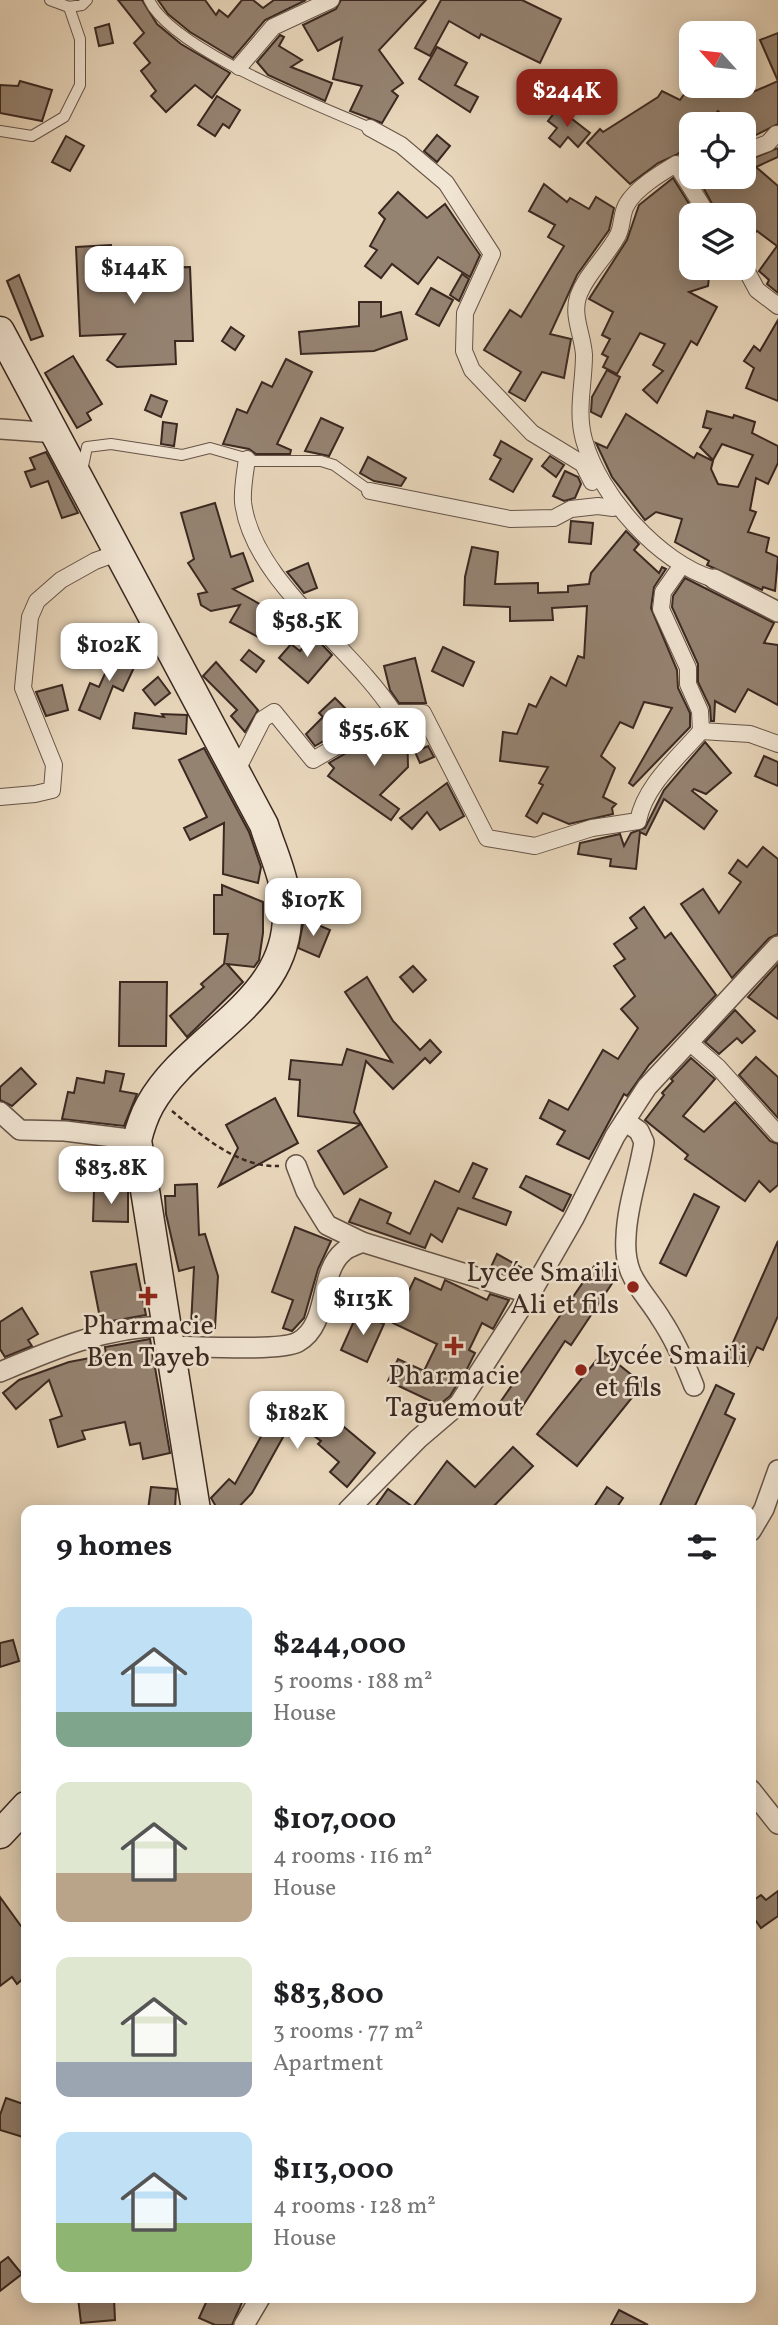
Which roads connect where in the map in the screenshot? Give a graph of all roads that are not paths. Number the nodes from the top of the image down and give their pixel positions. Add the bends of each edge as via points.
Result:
1 (50, 0) edge
2 (87, 0) edge
3 (149, 0) edge
4 (331, 0) edge
5 (69, 7) junction
6 (239, 67) junction
7 (370, 128) joint
8 (0, 131) edge
9 (778, 136) edge
10 (756, 148) edge
11 (679, 167) edge
12 (752, 280) edge
13 (778, 306) edge
14 (0, 331) edge
15 (0, 429) edge
16 (57, 433) junction
17 (247, 459) junction
18 (81, 478) junction
19 (370, 491) joint
20 (618, 509) junction
21 (120, 552) junction
22 (682, 565) junction
23 (714, 579) joint
24 (778, 612) edge
25 (394, 713) junction
26 (701, 731) junction
27 (778, 744) edge
28 (236, 772) junction
29 (0, 797) edge
30 (778, 946) edge
31 (689, 1042) junction
32 (0, 1112) edge
33 (625, 1121) junction
34 (778, 1134) edge
35 (137, 1140) junction
36 (296, 1165) road end
37 (362, 1242) junction
38 (531, 1294) junction
39 (167, 1336) junction
40 (0, 1372) edge
41 (694, 1386) dead end
42 (778, 1470) edge
43 (195, 1505) edge
44 (353, 1505) edge
45 (756, 1523) edge
46 (756, 1796) edge
47 (21, 1811) edge
48 (778, 1824) edge
49 (0, 1834) edge
50 (257, 2303) edge
51 (244, 2325) edge

1 - 5 lane
2 - 5 lane
3 - 6 lane via 186,37
4 - 6 street via 273,27
5 - 8 lane via 80,39 80,85 64,117 32,136
6 - 7 lane via 300,100
7 - 20 street via 401,145 446,183 492,254 466,313 464,351 472,370 532,433 583,464 589,480
9 - 10 street
11 - 20 street via 626,204 620,231 577,299 583,340 579,409 584,440
12 - 13 street
14 - 16 main road
15 - 16 street
16 - 18 main road
17 - 18 lane via 210,448 182,455 111,444 87,447
17 - 19 lane via 321,461
17 - 25 street via 243,501 251,536 288,591 375,684
18 - 21 main road
19 - 20 street via 510,519 554,517 571,509 598,506
20 - 22 street
21 - 28 main road
21 - 29 street via 61,580 37,601 30,617 23,688 54,765 52,790
22 - 23 street
22 - 26 street via 663,592 661,609 688,668
23 - 24 street
25 - 26 street via 423,713 487,838 535,846 592,828 638,821 640,808 658,779
25 - 28 street via 313,760 274,712 263,719
26 - 27 street via 750,734
28 - 35 main road via 264,825 286,895 288,923 267,981 232,1022 176,1072 156,1097
30 - 31 street
31 - 33 street via 647,1087
31 - 34 street
32 - 35 street via 20,1130
33 - 38 street
33 - 41 street via 639,1131 644,1142 625,1239 629,1266 636,1288 660,1316
35 - 39 main road
36 - 37 street via 327,1225
37 - 38 street
37 - 39 street via 342,1252 311,1328 298,1342 279,1346
38 - 44 street via 459,1404 418,1438
39 - 40 street via 140,1327 78,1339
39 - 43 main road
42 - 45 street
46 - 48 street
47 - 49 main road
50 - 51 street

